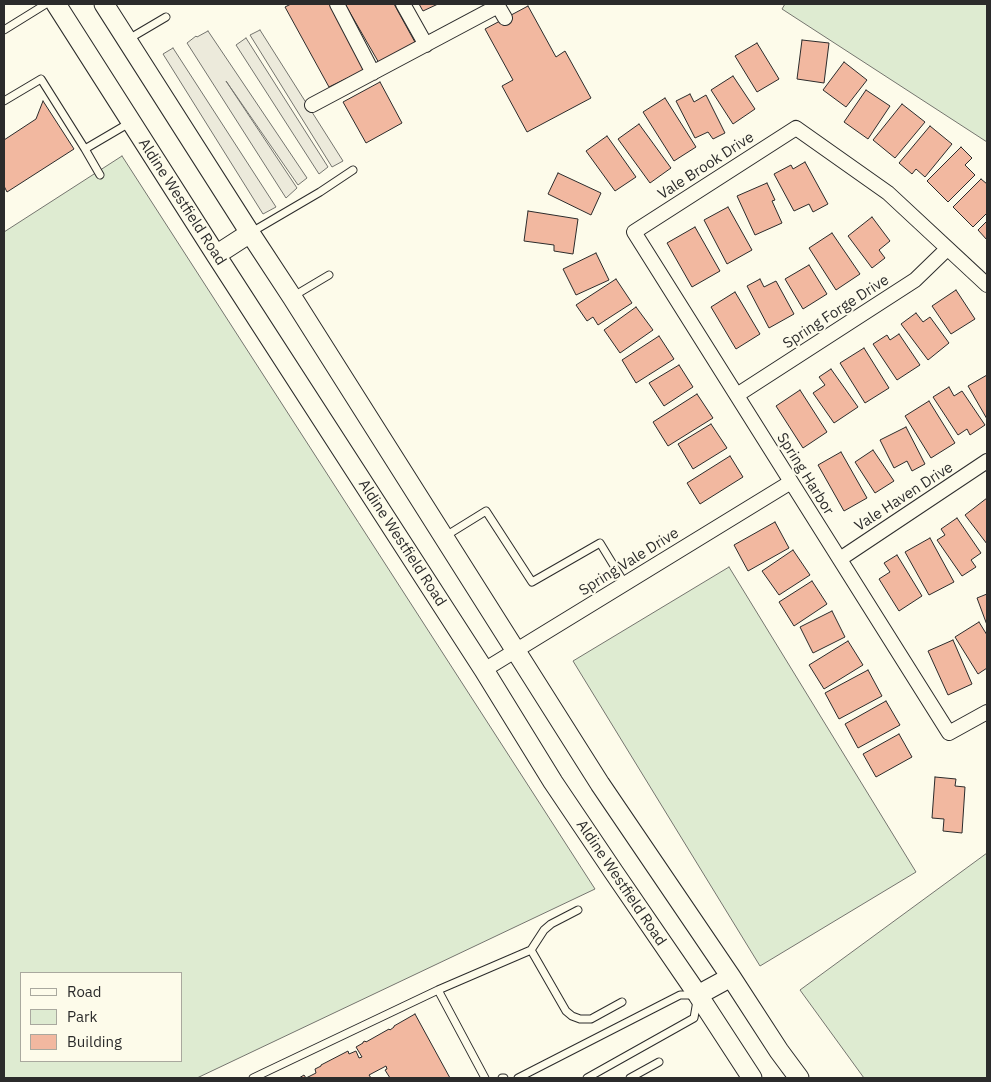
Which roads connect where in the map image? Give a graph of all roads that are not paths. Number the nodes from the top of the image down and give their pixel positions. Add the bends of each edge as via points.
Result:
1 (46, 4) edge
2 (56, 4) edge
3 (104, 4) edge
4 (337, 4) edge
5 (403, 4) edge
6 (166, 17) dead end
7 (505, 18) dead end
8 (4, 30) edge
9 (127, 40) junction
10 (426, 45) junction
11 (374, 72) junction
12 (4, 101) edge
13 (312, 106) dead end
14 (131, 122) junction
15 (85, 149) junction
16 (353, 170) dead end
17 (100, 174) dead end
18 (634, 232) joint
19 (250, 233) junction
20 (947, 249) junction
21 (216, 255) junction
22 (329, 275) dead end
23 (987, 285) edge
24 (292, 297) junction
25 (737, 396) junction
26 (987, 461) edge
27 (791, 482) junction
28 (443, 537) junction
29 (840, 559) junction
30 (625, 584) junction
31 (515, 650) junction
32 (484, 670) junction
33 (987, 712) edge
34 (578, 910) dead end
35 (531, 950) junction
36 (731, 977) junction
37 (438, 990) junction
38 (698, 995) junction
39 (622, 1002) dead end
40 (659, 1062) dead end
41 (253, 1078) edge
42 (485, 1078) edge
43 (518, 1078) edge
44 (587, 1078) edge
45 (630, 1078) edge
46 (752, 1078) edge
47 (799, 1078) edge

1 - 8 lane
2 - 14 main road, Aldine Westfield Road
3 - 9 main road
4 - 11 street
5 - 10 street
6 - 9 lane
7 - 10 street via 498,6
9 - 19 main road
10 - 11 street
11 - 13 street
12 - 15 lane via 42,78
14 - 15 lane
14 - 21 main road, Aldine Westfield Road
15 - 17 lane
16 - 19 lane
18 - 20 street, Vale Brook Drive via 796,128 888,193
18 - 25 street, Spring Harbor
19 - 21 main road
19 - 24 main road
20 - 23 street
20 - 25 street, Spring Forge Drive via 915,280
21 - 32 main road, Aldine Westfield Road
22 - 24 lane
24 - 28 main road
25 - 27 street, Spring Harbor
26 - 29 street, Vale Haven Drive
27 - 29 street, Spring Harbor
27 - 30 street, Spring Vale Drive
28 - 30 lane via 486,511 532,582 600,543
28 - 31 main road
29 - 33 street, Spring Harbor via 950,734
30 - 31 street, Spring Vale Drive
31 - 32 street, Spring Vale Drive
31 - 36 main road via 600,784
32 - 38 main road, Aldine Westfield Road via 553,782
34 - 35 lane via 551,924
35 - 37 lane
35 - 39 lane via 572,1016 590,1019
36 - 38 main road
36 - 47 main road
37 - 41 lane
37 - 42 lane
38 - 43 lane via 680,995
38 - 44 lane via 694,1018
38 - 46 main road, Aldine Westfield Road
40 - 45 lane

